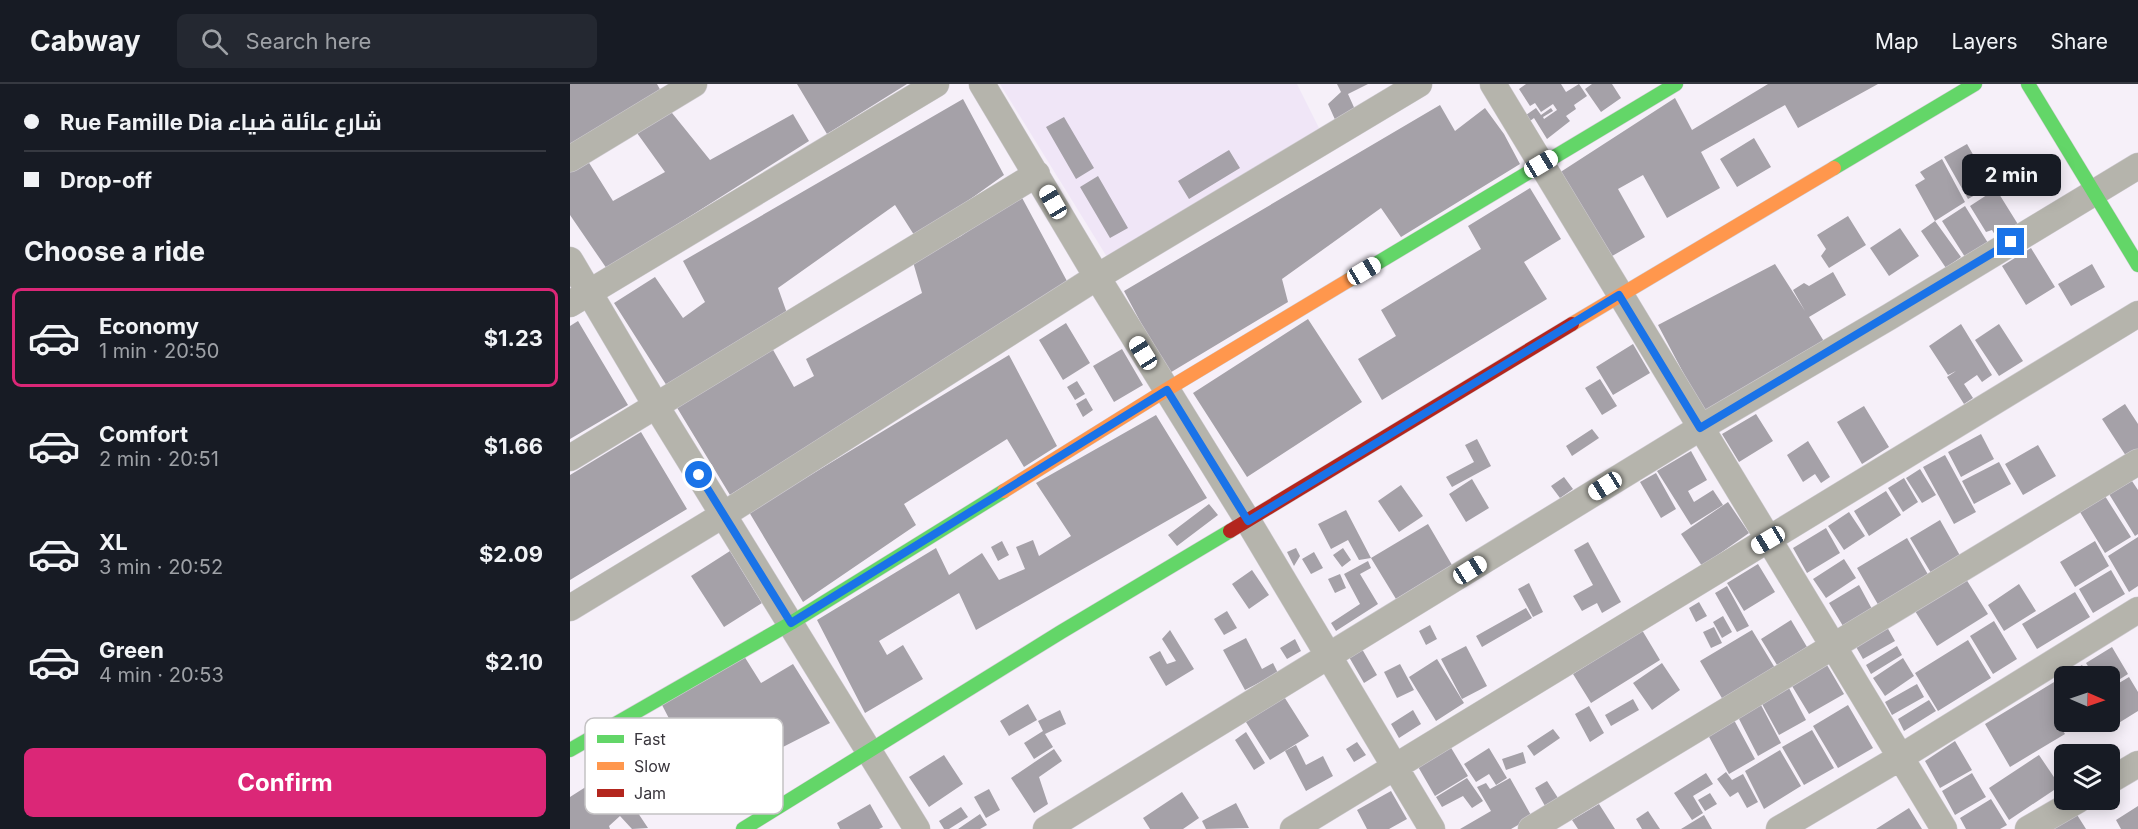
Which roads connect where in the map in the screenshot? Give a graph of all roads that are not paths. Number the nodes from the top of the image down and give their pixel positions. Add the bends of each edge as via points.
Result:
1 (693, 84) edge
2 (936, 84) edge
3 (982, 84) edge
4 (1419, 84) edge
5 (1493, 84) edge
6 (1676, 84) edge
7 (1975, 84) edge
8 (2028, 84) edge
9 (570, 159) edge
10 (1541, 164) junction
11 (2138, 166) edge
12 (1037, 174) junction
13 (2093, 193) junction
14 (570, 260) edge
15 (2138, 265) edge
16 (1096, 277) junction
17 (1619, 295) junction
18 (580, 298) edge
19 (2138, 314) edge
20 (1167, 390) junction
21 (657, 406) junction
22 (1700, 428) junction
23 (570, 458) edge
24 (2138, 462) edge
25 (723, 515) junction
26 (1248, 521) junction
27 (1768, 540) junction
28 (570, 608) edge
29 (2138, 610) edge
30 (791, 623) junction
31 (1833, 647) junction
32 (1329, 656) junction
33 (626, 718) edge
34 (585, 741) edge
35 (570, 750) edge
36 (869, 751) junction
37 (1900, 757) junction
38 (2138, 764) edge
39 (1394, 766) junction
40 (2120, 775) edge
41 (783, 805) edge
42 (2061, 810) edge
43 (768, 814) edge
44 (744, 829) edge
45 (917, 829) edge
46 (1046, 829) edge
47 (1293, 829) edge
48 (1432, 829) edge
49 (1531, 829) edge
50 (1779, 829) edge
51 (1944, 829) edge
52 (2028, 829) edge

1 - 9 street
2 - 18 street
3 - 12 street
4 - 16 street
5 - 10 street
6 - 10 street
7 - 17 street
8 - 13 street
10 - 17 street
10 - 20 street
11 - 13 street
12 - 16 street
12 - 21 street
13 - 15 street
13 - 22 street
14 - 18 street
16 - 20 street
16 - 25 street
17 - 22 street
17 - 26 street
18 - 21 street
19 - 27 street
20 - 26 street
20 - 30 street
21 - 23 street
21 - 25 street
22 - 27 street
22 - 32 street
24 - 31 street
25 - 28 street
25 - 30 street
26 - 32 street
26 - 36 street
27 - 31 street
27 - 39 street
29 - 37 street
30 - 33 street
30 - 36 street
31 - 37 street
31 - 49 street
32 - 39 street
32 - 46 street
34 - 35 street
36 - 41 street
36 - 45 street
37 - 50 street
37 - 51 street
38 - 40 street
39 - 47 street
39 - 48 street
42 - 52 street
43 - 44 street

